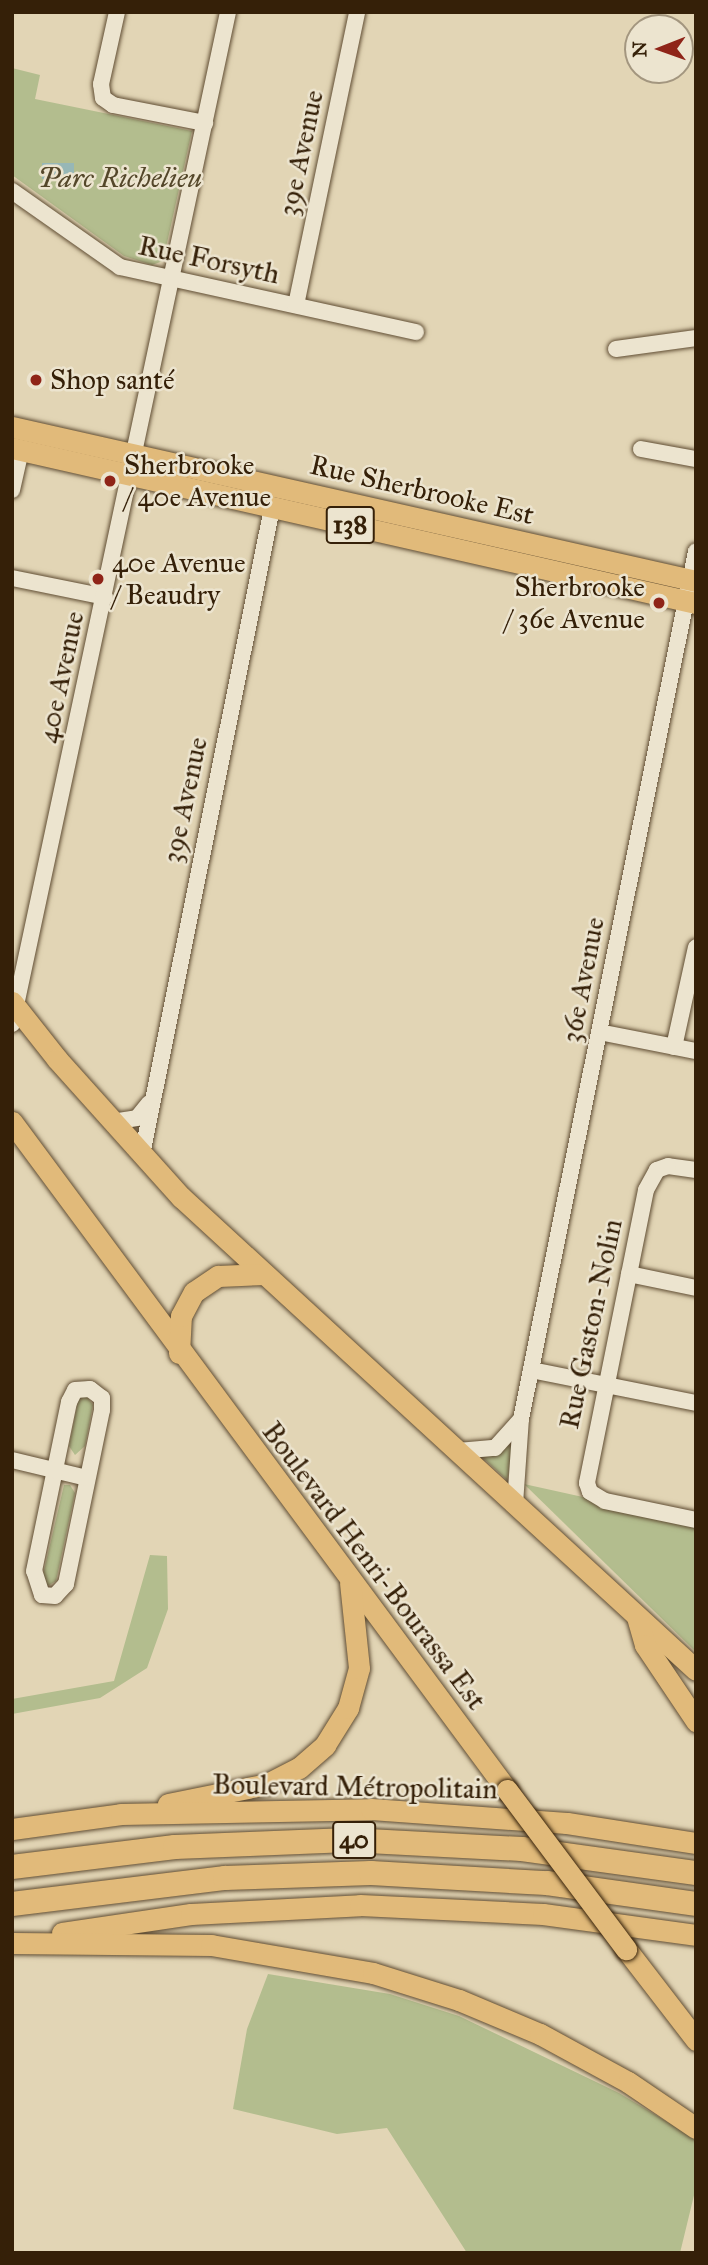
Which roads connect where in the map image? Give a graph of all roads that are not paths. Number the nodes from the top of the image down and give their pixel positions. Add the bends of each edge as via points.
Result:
1 (117, 12) edge
2 (228, 12) edge
3 (357, 12) edge
4 (205, 123) junction
5 (12, 191) edge
6 (172, 281) junction
7 (296, 305) junction
8 (416, 332) dead end
9 (696, 338) edge
10 (617, 349) dead end
11 (12, 427) edge
12 (17, 449) edge
13 (641, 449) dead end
14 (135, 453) junction
15 (696, 459) edge
16 (131, 476) junction
17 (12, 490) edge
18 (272, 508) junction
19 (696, 551) edge
20 (12, 578) edge
21 (693, 580) edge
22 (105, 597) junction
23 (691, 602) edge
24 (696, 947) edge
25 (13, 1011) edge
26 (599, 1032) junction
27 (674, 1047) junction
28 (696, 1051) edge
29 (149, 1103) junction
30 (12, 1122) edge
31 (112, 1122) junction
32 (142, 1155) junction
33 (696, 1170) edge
34 (264, 1274) junction
35 (629, 1274) junction
36 (696, 1288) edge
37 (179, 1353) junction
38 (531, 1370) junction
39 (606, 1385) junction
40 (696, 1403) edge
41 (520, 1419) junction
42 (458, 1451) junction
43 (12, 1460) edge
44 (55, 1468) junction
45 (87, 1478) junction
46 (514, 1504) junction
47 (696, 1520) edge
48 (350, 1581) junction
49 (637, 1617) junction
50 (696, 1670) edge
51 (696, 1721) edge
52 (121, 1814) junction
53 (12, 1829) edge
54 (696, 1843) edge
55 (12, 1867) edge
56 (696, 1874) edge
57 (12, 1904) edge
58 (696, 1904) edge
59 (696, 1935) edge
60 (12, 1943) edge
61 (696, 2040) edge
62 (696, 2128) edge

1 - 4 street via 101,84 103,98 113,105
2 - 4 street, 40e Avenue
3 - 7 street, 39e Avenue
4 - 6 street, 40e Avenue
5 - 6 street, Rue Forsyth via 108,261
6 - 7 street, Rue Forsyth
6 - 14 street, 40e Avenue
7 - 8 street, Rue Forsyth
9 - 10 street
11 - 14 main road, Rue Sherbrooke Est / 138
12 - 16 main road, Rue Sherbrooke Est / 138
12 - 17 street
13 - 15 street
14 - 16 street, 40e Avenue
14 - 21 main road, Rue Sherbrooke Est / 138
16 - 18 main road, Rue Sherbrooke Est / 138
16 - 22 street, 40e Avenue
18 - 23 main road, Rue Sherbrooke Est / 138
18 - 29 street, 39e Avenue
19 - 21 street, 36e Avenue
20 - 22 street
21 - 23 street, 36e Avenue
22 - 25 street, 40e Avenue
23 - 26 street, 36e Avenue
24 - 27 street
25 - 31 main road
26 - 27 street
26 - 38 street, 36e Avenue
27 - 28 street
29 - 31 street via 137,1118
29 - 32 street, 39e Avenue
30 - 37 main road, Boulevard Henri-Bourassa Est
31 - 32 main road
32 - 34 main road
33 - 35 street, Rue Gaston-Nolin via 668,1166 657,1170 646,1190
34 - 37 main road via 219,1276 194,1292 181,1316
34 - 42 main road
35 - 36 street
35 - 39 street, Rue Gaston-Nolin
37 - 48 main road, Boulevard Henri-Bourassa Est
38 - 39 street
38 - 41 street, 36e Avenue
39 - 40 street
39 - 47 street, Rue Gaston-Nolin via 587,1474 590,1492 605,1501
41 - 42 street, 36e Avenue via 495,1448
41 - 46 street, 36e Avenue
42 - 46 main road
43 - 44 street
44 - 45 street
44 - 45 street via 69,1402 75,1390 90,1389 102,1398 102,1410
44 - 45 street via 34,1571 42,1595 55,1596 66,1584
46 - 49 main road
48 - 52 main road via 359,1668 348,1709 325,1745 299,1768 267,1784
48 - 61 main road, Boulevard Henri-Bourassa Est, bridge
49 - 50 main road
49 - 51 main road via 645,1645
52 - 53 main road, Boulevard Métropolitain
52 - 54 main road, Boulevard Métropolitain via 429,1811 567,1823
55 - 56 highway, 40 via 175,1847 349,1840 522,1849
57 - 58 highway, 40 via 215,1879 371,1873 517,1880
59 - 60 main road via 513,1911 340,1906 137,1919
60 - 62 main road via 211,1945 373,1973 459,2000 540,2034 620,2077

